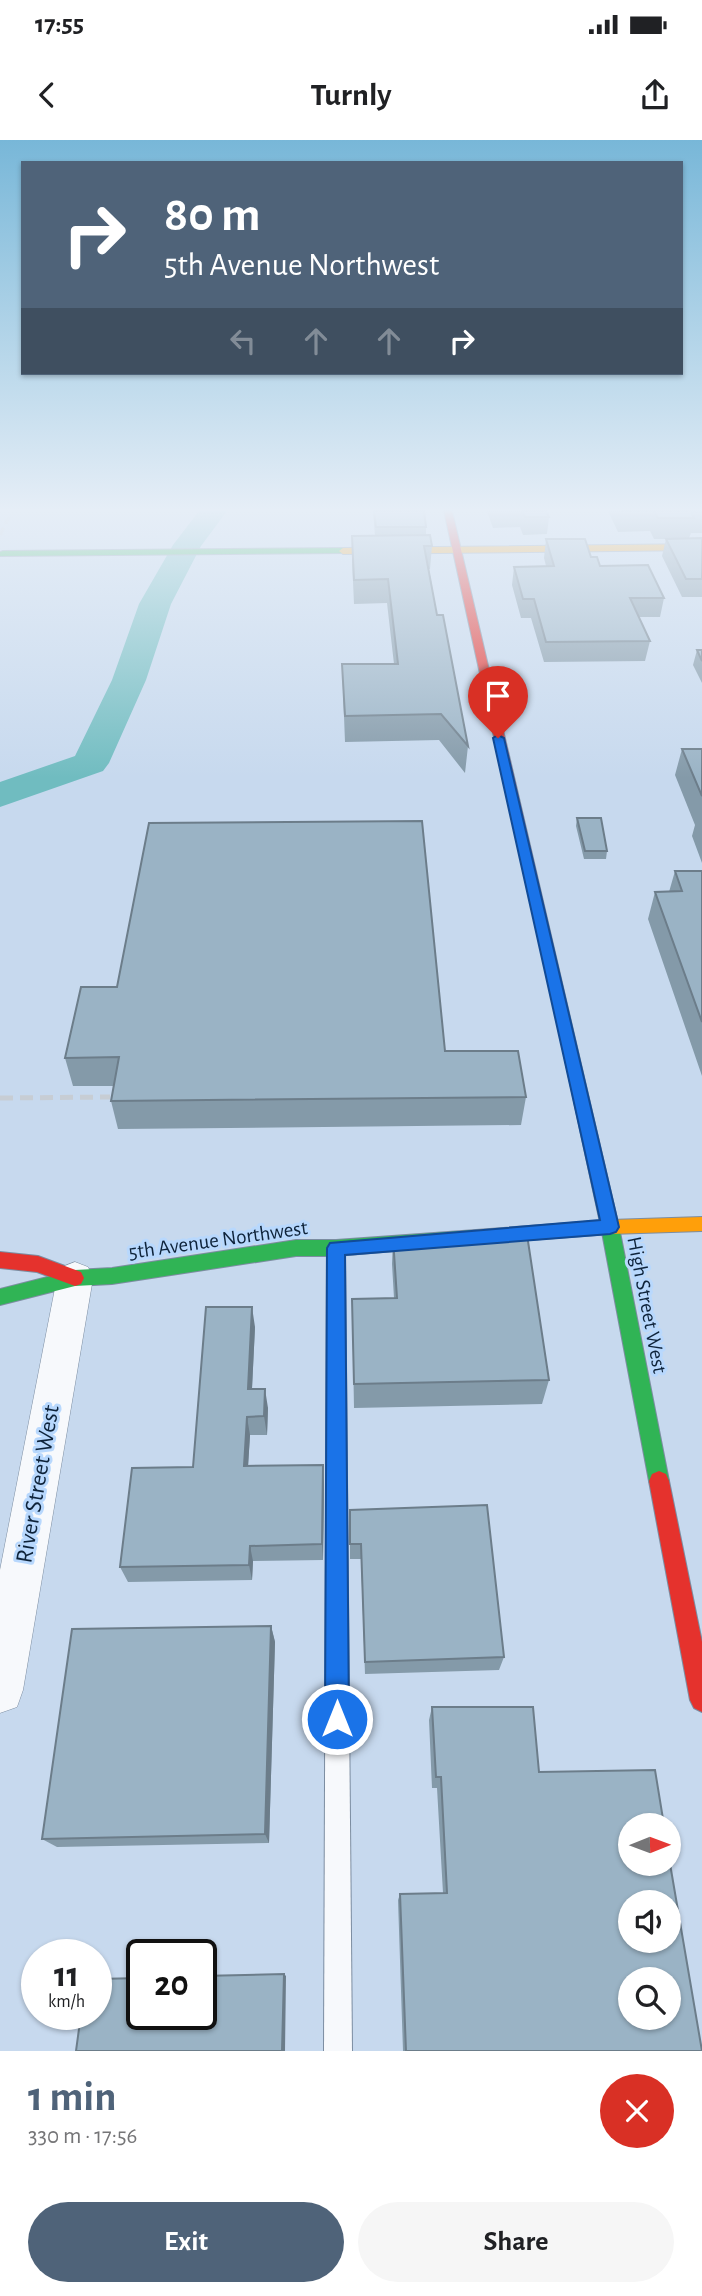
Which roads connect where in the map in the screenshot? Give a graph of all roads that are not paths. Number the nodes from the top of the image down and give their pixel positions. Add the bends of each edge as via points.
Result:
1 (467, 600) edge
2 (702, 1224) edge
3 (610, 1227) junction
4 (336, 1248) junction
5 (0, 1260) edge
6 (75, 1278) junction
7 (0, 1297) edge
8 (0, 1690) edge
9 (702, 1700) edge
10 (338, 2051) edge

1 - 3 main road, High Street West
2 - 3 main road, 5th Avenue Northwest
3 - 4 main road, 5th Avenue Northwest
3 - 9 main road, High Street West
4 - 6 main road, 5th Avenue Northwest via 296,1248
4 - 10 lane
5 - 6 main road, 5th Avenue Northwest via 40,1263
6 - 7 main road, 5th Avenue Northwest
6 - 8 street, River Street West

